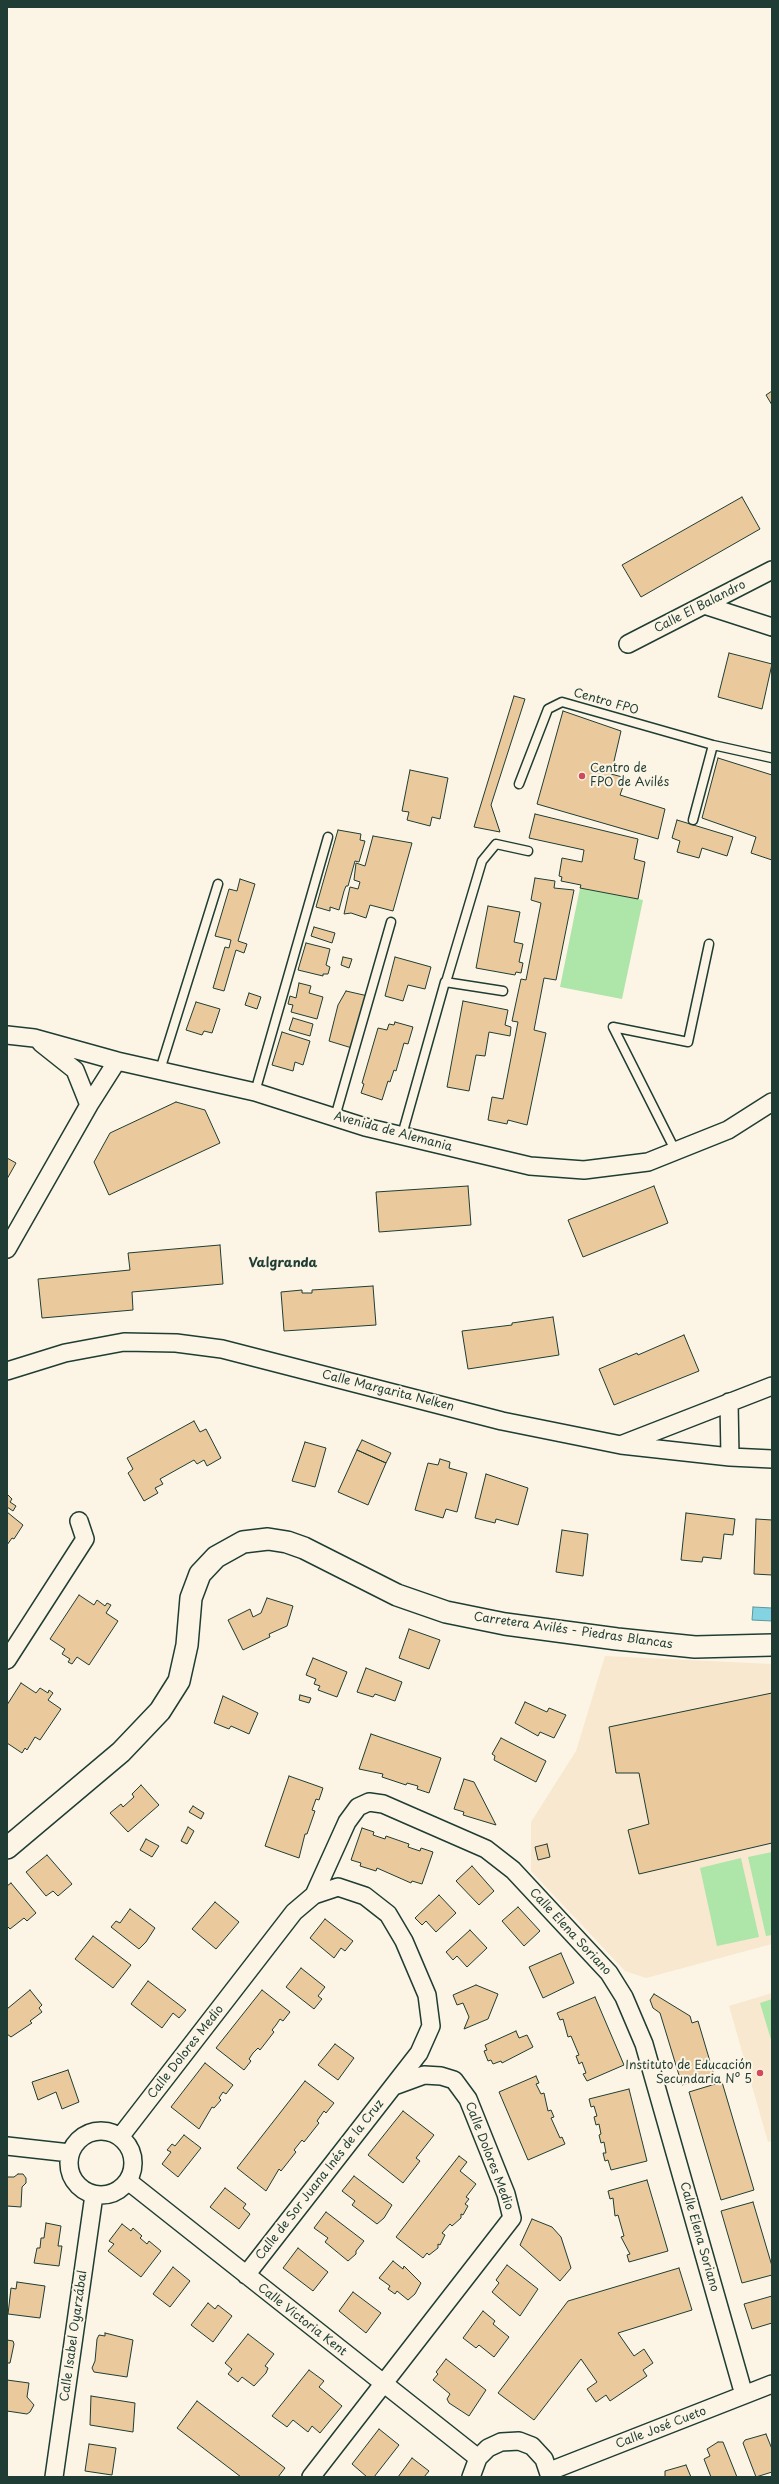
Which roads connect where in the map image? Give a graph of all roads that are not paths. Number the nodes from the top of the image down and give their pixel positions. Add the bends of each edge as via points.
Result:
1 (772, 570) edge
2 (704, 605) junction
3 (772, 627) edge
4 (628, 644) dead end
5 (713, 745) junction
6 (772, 758) edge
7 (519, 784) dead end
8 (693, 820) dead end
9 (328, 837) dead end
10 (528, 851) dead end
11 (218, 884) dead end
12 (391, 922) dead end
13 (708, 944) dead end
14 (446, 982) junction
15 (503, 991) dead end
16 (7, 1035) edge
17 (34, 1038) junction
18 (117, 1061) junction
19 (160, 1070) junction
20 (255, 1092) junction
21 (772, 1102) edge
22 (89, 1105) junction
23 (335, 1117) junction
24 (402, 1135) junction
25 (676, 1152) junction
26 (7, 1249) edge
27 (7, 1371) edge
28 (772, 1386) edge
29 (729, 1402) junction
30 (621, 1445) junction
31 (730, 1457) junction
32 (772, 1459) edge
33 (79, 1521) dead end
34 (772, 1645) edge
35 (7, 1660) edge
36 (7, 1848) edge
37 (314, 1895) junction
38 (394, 2086) junction
39 (120, 2137) junction
40 (7, 2146) edge
41 (70, 2153) junction
42 (128, 2181) junction
43 (94, 2195) junction
44 (246, 2275) junction
45 (383, 2383) junction
46 (772, 2384) edge
47 (744, 2395) junction
48 (478, 2458) junction
49 (550, 2474) edge
50 (54, 2477) edge
51 (311, 2477) edge
52 (471, 2477) edge

1 - 2 street, Calle El Balandro
2 - 3 street
2 - 4 street, Calle El Balandro
5 - 6 lane, Centro FPO
5 - 7 lane, Centro FPO via 562,702 548,709
5 - 8 lane
9 - 20 lane
10 - 14 lane via 496,844 482,861
11 - 19 lane
12 - 23 lane
13 - 25 lane via 688,1042 613,1027
14 - 15 lane
14 - 24 lane
16 - 17 street, Avenida de Alemania
17 - 18 street, Avenida de Alemania
17 - 22 street via 75,1070
18 - 19 street, Avenida de Alemania
18 - 22 street
19 - 20 street, Avenida de Alemania
20 - 23 street, Avenida de Alemania
21 - 25 street, Avenida de Alemania via 728,1130
22 - 26 street
23 - 24 street, Avenida de Alemania
24 - 25 street, Avenida de Alemania via 530,1166 584,1170 648,1162
27 - 30 street, Calle Margarita Nelken via 65,1353 124,1342 176,1343 222,1349 502,1421
28 - 29 street
29 - 30 street
29 - 31 street
30 - 31 street, Calle Margarita Nelken
31 - 32 street, Calle Margarita Nelken
33 - 35 street via 85,1539
34 - 36 street, Carretera Avilés - Piedras Blancas via 695,1647 504,1624 446,1612 397,1595 287,1542 268,1539 243,1542 216,1557 200,1574 191,1598 187,1645 179,1681 160,1712 121,1752
37 - 38 street, Calle Dolores Medio via 338,1887 365,1896 388,1914 404,1941 427,1995 430,2026 419,2053
37 - 39 street, Calle Dolores Medio via 294,1912
37 - 47 street, Calle Elena Soriano via 347,1822 358,1807 369,1802 383,1804 486,1849 513,1870 610,1973 624,1997 644,2044
38 - 44 street, Calle de Sor Juana Inés de la Cruz
38 - 45 street, Calle Dolores Medio via 424,2075 454,2080 468,2099 506,2194 512,2218
39 - 41 street via 102,2131 88,2133 79,2140
39 - 42 street via 130,2149 133,2160
40 - 41 street
41 - 43 street via 70,2172 75,2182 84,2191
42 - 43 street via 112,2193
42 - 44 street, Calle Victoria Kent
43 - 50 street, Calle Isabel Oyarzábal
44 - 45 street, Calle Victoria Kent
45 - 48 street, Calle Victoria Kent
45 - 51 street
46 - 47 street, Calle José Cueto
47 - 49 street, Calle José Cueto
48 - 49 street, Calle José Cueto via 488,2448 501,2442 519,2442 536,2450 544,2459
48 - 52 street

